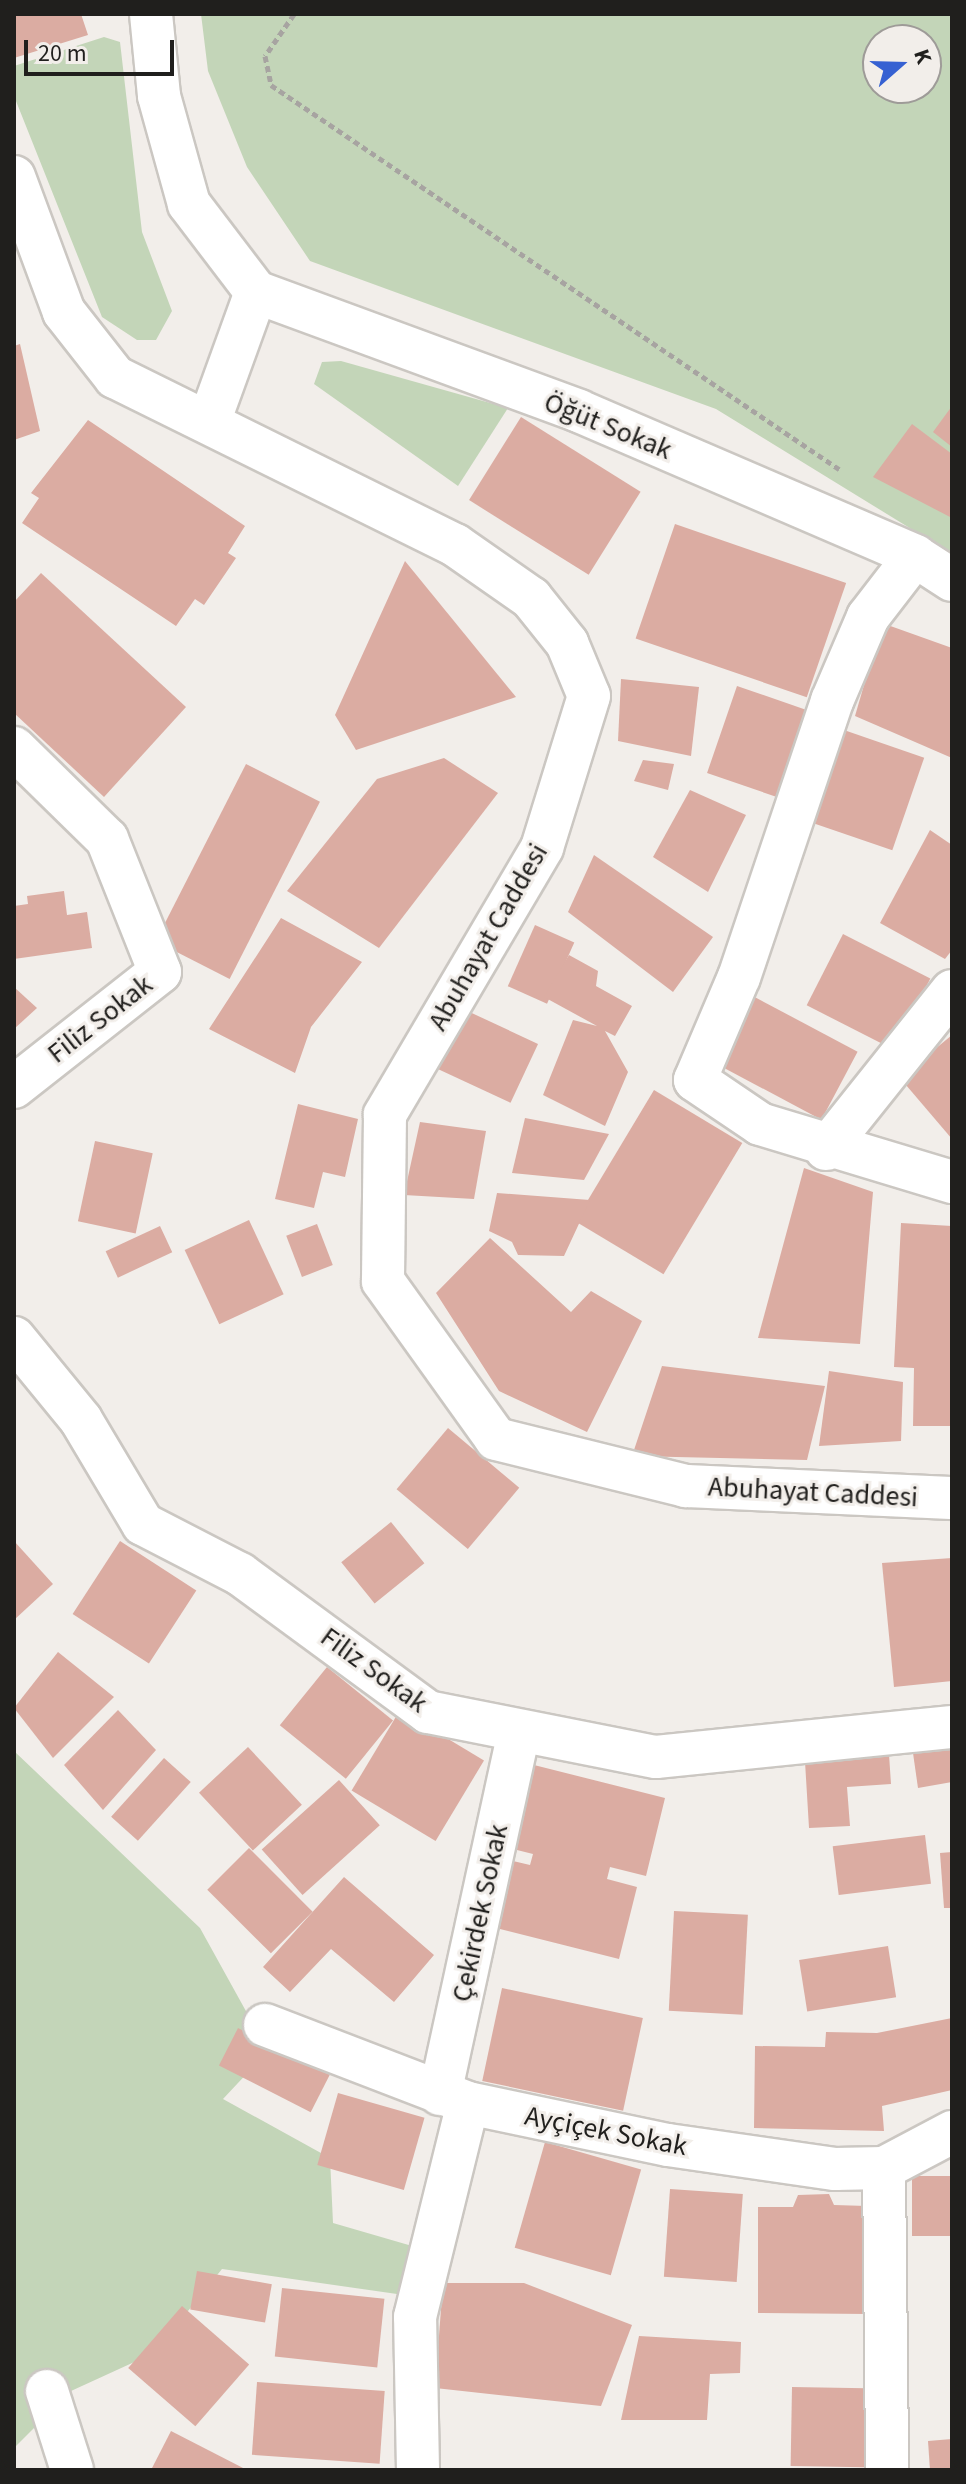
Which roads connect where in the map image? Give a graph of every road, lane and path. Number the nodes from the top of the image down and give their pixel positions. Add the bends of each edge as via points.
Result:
1 (151, 14) edge
2 (294, 14) edge
3 (14, 177) edge
4 (256, 292) junction
5 (209, 422) junction
6 (855, 479) dead end
7 (915, 556) junction
8 (952, 580) edge
9 (14, 748) edge
10 (952, 991) edge
11 (14, 1087) edge
12 (826, 1149) junction
13 (952, 1182) edge
14 (14, 1338) edge
15 (952, 1498) edge
16 (952, 1727) edge
17 (519, 1732) junction
18 (265, 2025) dead end
19 (454, 2099) junction
20 (952, 2132) edge
21 (884, 2168) junction
22 (47, 2391) dead end
23 (72, 2470) edge
24 (418, 2470) edge
25 (887, 2470) edge

1 - 4 street via 159,96 189,204
2 - 6 path via 265,56 271,85 290,101
3 - 5 street, Abuhayat Caddesi via 64,312 115,377
4 - 5 street
4 - 7 street, Öğüt Sokak via 369,339 579,411
5 - 15 street, Abuhayat Caddesi via 455,545 531,598 567,643 589,696 542,848 385,1115 383,1281 496,1439 686,1486
7 - 8 street, Öğüt Sokak
7 - 12 street via 868,617 832,701 739,977 695,1080 760,1124
9 - 11 street, Filiz Sokak via 107,839 160,972
10 - 12 street
12 - 13 street
14 - 17 street, Filiz Sokak via 81,1420 143,1524 240,1574 428,1712
16 - 17 street, Filiz Sokak via 656,1757
17 - 19 street, Çekirdek Sokak
18 - 19 street, Ayçiçek Sokak
19 - 21 street, Ayçiçek Sokak via 668,2145 835,2169
19 - 24 street, Çekirdek Sokak via 415,2317
20 - 21 street, Ayçiçek Sokak
21 - 25 street
22 - 23 street

